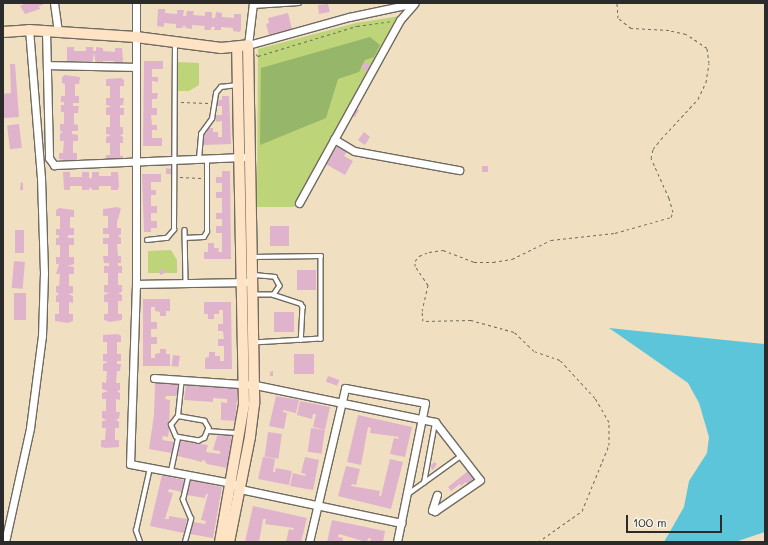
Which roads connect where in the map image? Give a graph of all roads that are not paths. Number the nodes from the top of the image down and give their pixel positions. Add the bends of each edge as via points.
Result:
1 (136, 3) edge
2 (299, 3) edge
3 (54, 4) edge
4 (415, 4) edge
5 (253, 5) edge
6 (29, 30) junction
7 (46, 31) junction
8 (4, 32) edge
9 (58, 32) junction
10 (136, 37) junction
11 (175, 43) junction
12 (237, 47) junction
13 (249, 47) junction
14 (47, 65) junction
15 (136, 68) junction
16 (238, 85) junction
17 (334, 139) junction
18 (239, 157) junction
19 (250, 157) junction
20 (207, 159) junction
21 (173, 160) junction
22 (199, 160) junction
23 (134, 163) junction
24 (459, 170) dead end
25 (299, 203) dead end
26 (184, 230) dead end
27 (185, 238) junction
28 (147, 240) dead end
29 (250, 257) junction
30 (250, 278) junction
31 (186, 283) junction
32 (240, 283) junction
33 (136, 284) junction
34 (251, 294) junction
35 (274, 295) junction
36 (301, 340) junction
37 (253, 343) junction
38 (154, 378) dead end
39 (182, 380) junction
40 (250, 385) junction
41 (342, 401) junction
42 (178, 416) junction
43 (422, 420) junction
44 (435, 422) junction
45 (208, 431) junction
46 (241, 433) junction
47 (178, 438) junction
48 (461, 456) junction
49 (150, 468) junction
50 (171, 472) junction
51 (189, 475) junction
52 (424, 483) junction
53 (236, 486) junction
54 (406, 495) junction
55 (437, 495) dead end
56 (318, 505) junction
57 (401, 523) junction
58 (5, 542) edge
59 (140, 542) edge
60 (185, 542) edge
61 (220, 542) edge
62 (229, 542) edge
63 (309, 542) edge
64 (397, 542) edge

1 - 10 street
2 - 5 lane
3 - 9 street
4 - 13 street via 349,17
4 - 17 street via 400,20
5 - 13 street
6 - 7 street
6 - 8 street
6 - 58 street via 40,178 44,273 42,336 30,428
7 - 9 street
7 - 14 street
9 - 10 street
10 - 11 street
10 - 15 street
11 - 12 street via 220,48
11 - 21 lane
12 - 13 street
12 - 16 street
13 - 19 street
14 - 15 street
14 - 23 street via 49,158 52,164 57,166
15 - 23 street
16 - 18 street
16 - 22 lane via 219,89 212,119 201,134
17 - 24 street via 354,151
17 - 25 street
18 - 19 street
18 - 20 street
18 - 32 street
19 - 29 street
20 - 22 street
20 - 27 lane via 207,232 204,237
21 - 22 street
21 - 23 street
21 - 28 lane via 174,230 167,238
23 - 33 street
26 - 27 lane
27 - 31 lane
29 - 30 street
29 - 36 lane via 320,256 321,339
30 - 32 street
30 - 34 street
30 - 35 lane via 276,277 280,286
31 - 32 street
31 - 33 street
32 - 40 street
33 - 49 street via 130,464
34 - 35 lane
34 - 37 street
35 - 36 lane via 301,304 303,307
36 - 37 lane
37 - 40 street
38 - 39 street
39 - 40 street
39 - 42 lane
40 - 41 street
40 - 46 street
40 - 53 street via 250,437
41 - 43 street
41 - 43 street via 345,388 425,403
41 - 56 street
42 - 45 lane via 202,419 208,424
42 - 47 lane via 171,425 173,434
43 - 44 street
43 - 54 street
44 - 48 street
44 - 52 lane
45 - 46 lane
45 - 47 lane via 205,438 199,441
46 - 53 street
47 - 50 lane
48 - 52 lane
48 - 55 street via 480,480 435,512 432,510
49 - 50 street
49 - 59 lane via 136,531
50 - 51 street
51 - 53 street
51 - 60 lane via 183,500 191,519
52 - 54 lane
53 - 56 street
53 - 61 street
53 - 62 street
54 - 57 street
56 - 57 street
56 - 63 street
57 - 64 street

